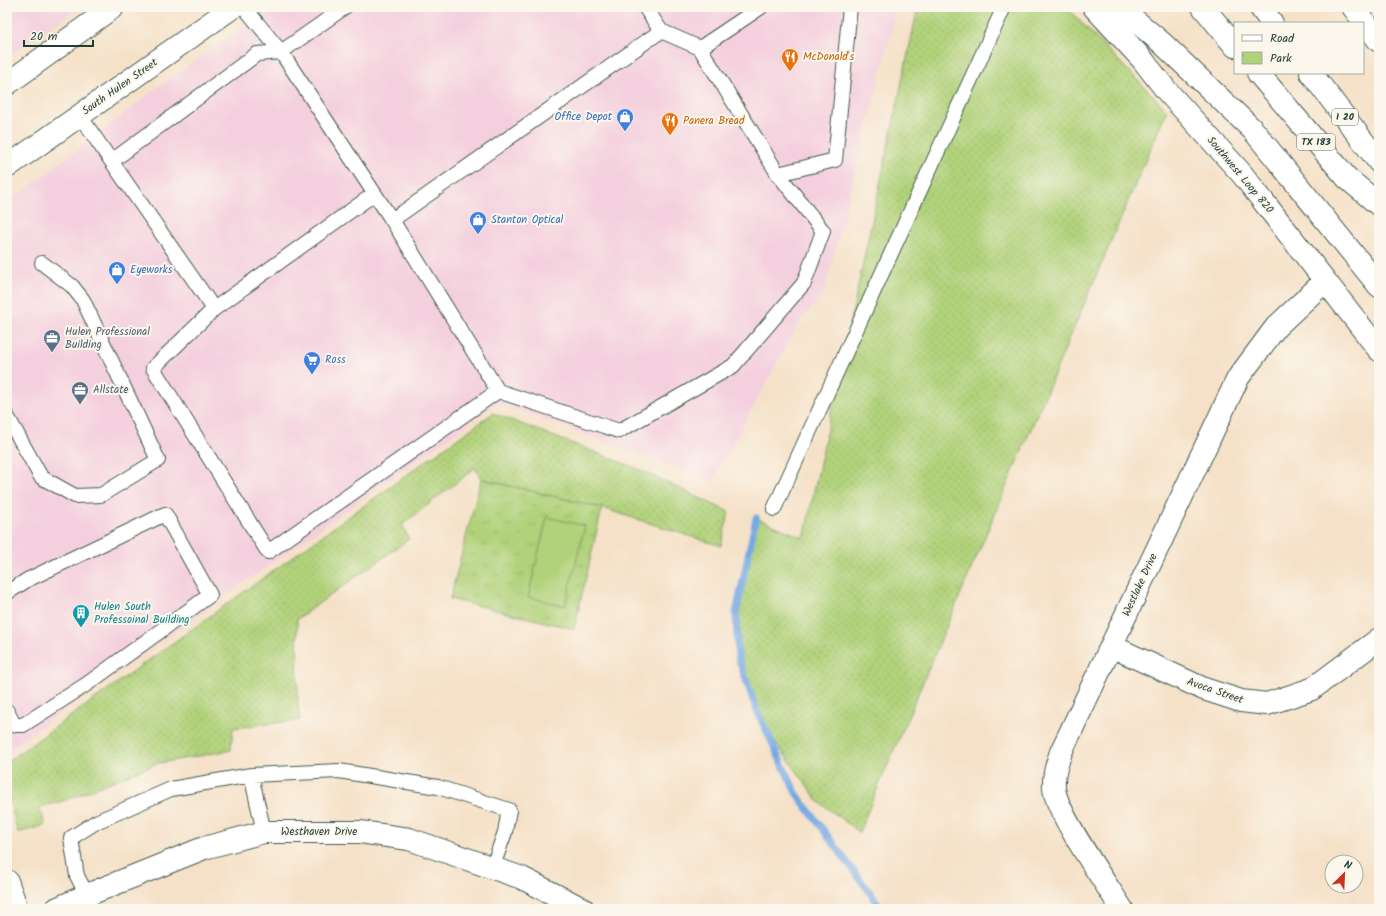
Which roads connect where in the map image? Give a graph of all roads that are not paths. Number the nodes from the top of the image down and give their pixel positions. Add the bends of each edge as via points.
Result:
1 (113, 7) edge
2 (233, 7) edge
3 (244, 7) edge
4 (345, 7) edge
5 (645, 7) edge
6 (761, 7) edge
7 (850, 7) edge
8 (1004, 7) edge
9 (1094, 7) edge
10 (1119, 7) edge
11 (1203, 7) edge
12 (1260, 7) edge
13 (1353, 7) edge
14 (1271, 22) edge
15 (662, 32) junction
16 (1379, 41) edge
17 (1234, 45) edge
18 (700, 48) junction
19 (281, 52) junction
20 (1259, 74) edge
21 (1312, 74) edge
22 (7, 84) edge
23 (80, 116) junction
24 (112, 161) junction
25 (1379, 162) edge
26 (7, 167) edge
27 (778, 174) junction
28 (374, 194) junction
29 (1379, 205) edge
30 (392, 220) junction
31 (42, 263) dead end
32 (1325, 280) junction
33 (1379, 286) edge
34 (214, 309) junction
35 (1379, 350) edge
36 (498, 392) junction
37 (7, 416) edge
38 (774, 509) dead end
39 (7, 593) edge
40 (1379, 639) edge
41 (1111, 646) junction
42 (7, 711) edge
43 (251, 776) junction
44 (264, 832) junction
45 (493, 866) junction
46 (7, 881) edge
47 (87, 895) junction
48 (579, 908) edge
49 (17, 909) edge
50 (56, 909) edge
51 (1122, 909) edge

1 - 22 main road
2 - 23 main road, South Hulen Street
3 - 19 lane
4 - 19 lane
5 - 15 lane
6 - 18 lane
7 - 27 lane via 836,160
8 - 38 lane
9 - 32 main road, Southwest Loop 820 via 1242,174
10 - 33 main road via 1162,43 1253,130
11 - 17 main road
12 - 14 main road
13 - 16 main road
15 - 18 lane
15 - 30 lane
18 - 27 lane
19 - 24 lane via 257,54
19 - 28 lane
20 - 29 main road, TX 183 via 1347,178
21 - 25 main road, I 20
23 - 24 lane
23 - 26 main road, South Hulen Street
24 - 34 lane
27 - 36 lane via 823,231 804,283 733,366 619,431
28 - 30 lane
28 - 34 lane
30 - 36 lane
31 - 37 lane via 72,286 83,300 158,460 101,495 75,496 41,477
32 - 35 main road, Southwest Loop 820
32 - 41 main road, Westlake Drive via 1276,327 1238,378
34 - 36 lane via 153,368 268,552
39 - 42 lane via 27,580 165,514 210,595 87,684 23,725 14,725
40 - 41 main road, Avoca Street via 1312,689 1267,704 1240,701 1204,689
41 - 51 main road, Westlake Drive via 1061,752 1055,771 1054,789 1065,817
43 - 44 lane
43 - 45 lane via 339,771 438,787 509,810 505,832
43 - 47 lane via 171,790 96,822 70,838 77,876
44 - 45 main road, Westhaven Drive via 360,832 409,839
44 - 47 main road, Westhaven Drive via 204,848
45 - 48 main road, Westhaven Drive
46 - 49 main road
47 - 50 main road, Westhaven Drive

